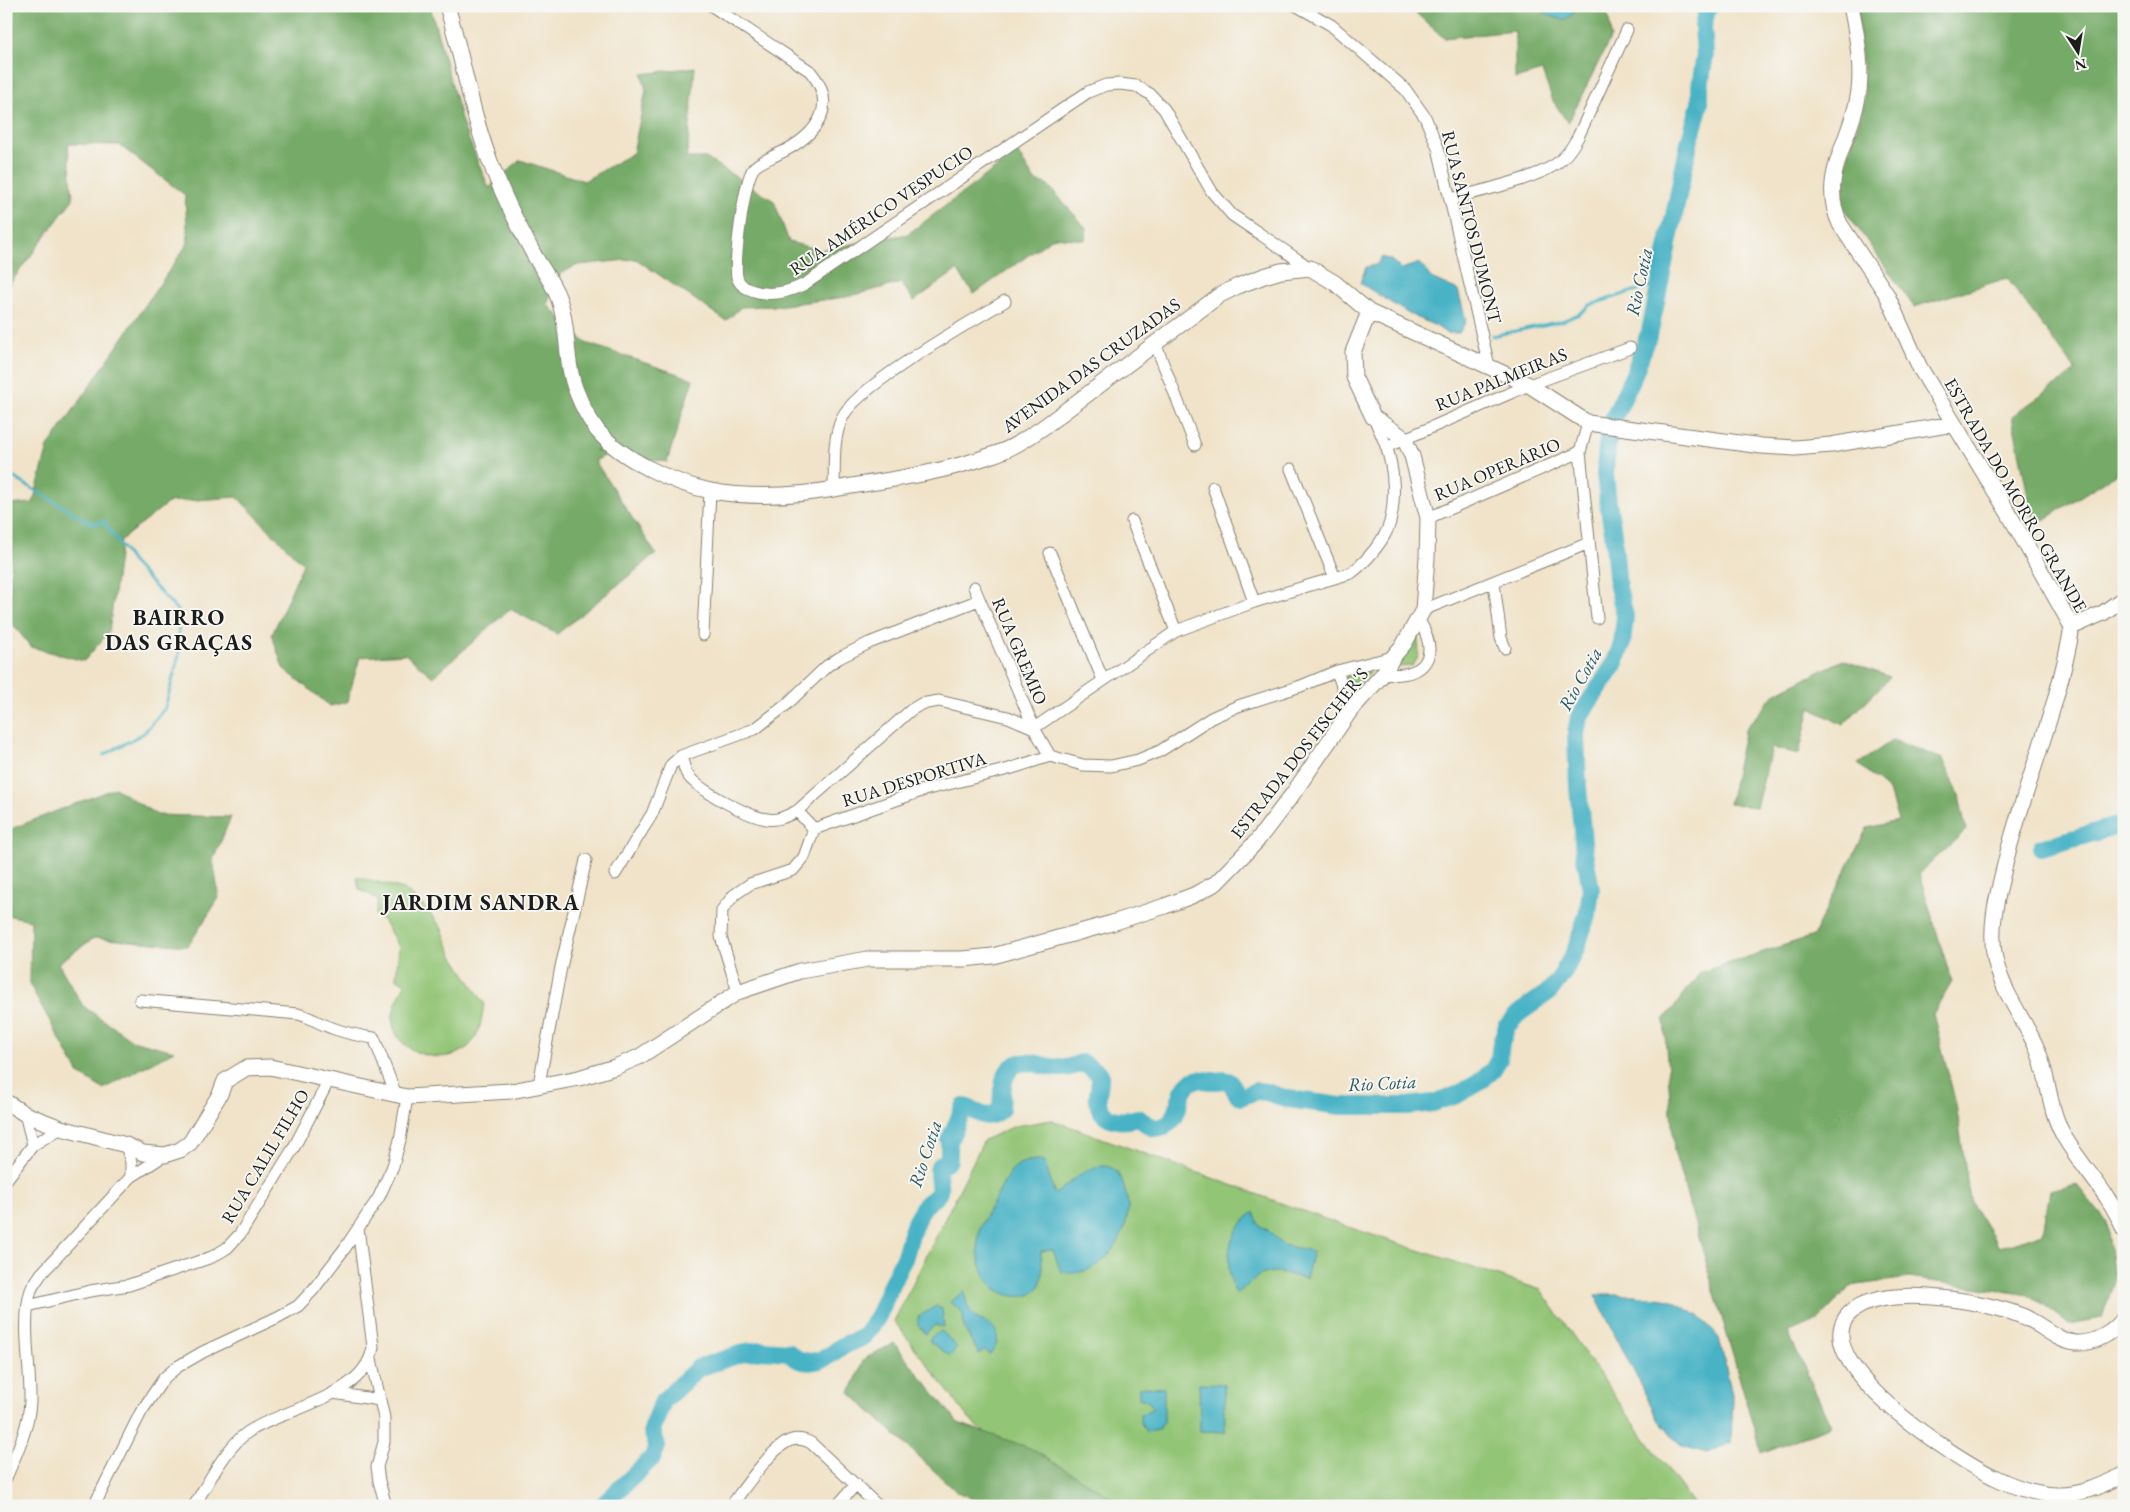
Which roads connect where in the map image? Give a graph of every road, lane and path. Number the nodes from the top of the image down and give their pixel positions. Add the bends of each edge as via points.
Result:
1 (447, 6) edge
2 (712, 6) edge
3 (1297, 6) edge
4 (1315, 6) edge
5 (1851, 6) edge
6 (1331, 25) junction
7 (1627, 30) dead end
8 (1451, 199) junction
9 (1310, 268) junction
10 (1005, 301) dead end
11 (1369, 312) junction
12 (1155, 343) junction
13 (1630, 348) dead end
14 (1489, 366) junction
15 (1529, 385) junction
16 (1373, 417) junction
17 (1595, 424) junction
18 (1953, 424) junction
19 (1404, 438) junction
20 (1195, 444) dead end
21 (1386, 447) junction
22 (1580, 452) junction
23 (1291, 470) dead end
24 (1212, 487) dead end
25 (834, 489) junction
26 (710, 491) junction
27 (1428, 518) junction
28 (1132, 520) dead end
29 (1589, 543) junction
30 (1050, 553) dead end
31 (1336, 578) junction
32 (1494, 583) junction
33 (974, 588) dead end
34 (2124, 598) edge
35 (979, 600) junction
36 (1254, 602) junction
37 (1421, 615) junction
38 (1597, 618) dead end
39 (2072, 627) junction
40 (1176, 631) junction
41 (703, 635) dead end
42 (1505, 648) dead end
43 (1393, 658) junction
44 (1337, 671) junction
45 (1383, 674) junction
46 (1103, 680) junction
47 (1350, 711) junction
48 (1034, 728) junction
49 (680, 756) junction
50 (1050, 756) junction
51 (797, 811) junction
52 (814, 829) junction
53 (586, 860) dead end
54 (615, 874) dead end
55 (738, 992) junction
56 (140, 1000) dead end
57 (329, 1080) junction
58 (539, 1084) junction
59 (402, 1096) junction
60 (6, 1102) edge
61 (25, 1114) junction
62 (61, 1128) junction
63 (126, 1145) junction
64 (33, 1146) junction
65 (165, 1155) junction
66 (131, 1177) junction
67 (6, 1180) edge
68 (358, 1228) junction
69 (2124, 1230) edge
70 (28, 1306) junction
71 (2124, 1318) edge
72 (371, 1359) junction
73 (333, 1393) junction
74 (380, 1400) junction
75 (2124, 1475) edge
76 (6, 1478) edge
77 (856, 1484) junction
78 (94, 1506) edge
79 (194, 1506) edge
80 (386, 1506) edge
81 (730, 1506) edge
82 (837, 1506) edge
83 (878, 1506) edge

1 - 26 street, AVENIDA DAS CRUZADAS via 491,164 532,251 554,287 563,312 572,380 583,408 598,431 616,448 676,481
2 - 9 street, RUA AMÉRICO VESPUCIO via 810,70 823,93 821,116 813,129 792,147 753,169 742,212 737,266 737,278 745,288 767,294 793,290 805,284 1088,92 1120,84 1136,86 1150,94 1164,109 1212,192 1232,215
3 - 6 street, RUA SANTOS DUMONT
4 - 6 street
5 - 18 street, ESTRADA DO MORRO GRANDE via 1860,80 1857,102 1832,180 1834,212 1887,295 1920,368
6 - 8 street, RUA SANTOS DUMONT via 1405,90 1425,117 1438,148
7 - 8 street via 1569,152 1555,165 1539,172
8 - 14 street, RUA SANTOS DUMONT
9 - 11 street
9 - 12 street, AVENIDA DAS CRUZADAS via 1281,271 1238,286 1220,295
10 - 25 street via 896,369 852,403 842,416 835,439
11 - 14 street
11 - 16 street via 1353,352 1352,365 1354,377
12 - 20 street
12 - 25 street, AVENIDA DAS CRUZADAS via 1030,436 993,455 909,476
13 - 15 street, RUA PALMEIRAS
14 - 15 street
15 - 17 street
15 - 19 street, RUA PALMEIRAS
16 - 19 street
16 - 21 street
17 - 18 street via 1795,448 1832,445
17 - 22 street
18 - 39 street, ESTRADA DO MORRO GRANDE via 2009,514
19 - 21 street, RUA PALMEIRAS
19 - 27 street, ESTRADA DOS FISCHER'S
21 - 31 street via 1392,474 1390,524 1363,564
22 - 27 street, RUA OPERÁRIO
22 - 29 street
23 - 31 street
24 - 36 street
25 - 26 street, AVENIDA DAS CRUZADAS via 755,495
26 - 41 street
27 - 37 street, ESTRADA DOS FISCHER'S
28 - 40 street
29 - 32 street
29 - 38 street
30 - 46 street
31 - 36 street
32 - 37 street
32 - 42 street
33 - 35 street, RUA GREMIO
34 - 39 street via 2103,613
35 - 48 street, RUA GREMIO
35 - 49 street via 839,658 755,729
36 - 40 street
37 - 43 street, ESTRADA DOS FISCHER'S
37 - 45 street via 1428,641 1429,656 1425,663 1408,673 1396,676
39 - 69 street, ESTRADA DO MORRO GRANDE via 2062,675 2011,840 1992,922 1993,944 2000,977 2038,1053 2064,1137 2102,1190
40 - 46 street
43 - 44 street
43 - 45 street, ESTRADA DOS FISCHER'S
44 - 47 street
44 - 50 street via 1211,718 1160,751 1138,760 1111,766 1083,765
45 - 47 street, ESTRADA DOS FISCHER'S
46 - 48 street
47 - 55 street, ESTRADA DOS FISCHER'S via 1256,842 1216,883 1194,895 1112,923 993,956 868,959 800,971
48 - 50 street, RUA GREMIO
48 - 51 street via 1008,717 939,701 921,704
49 - 51 street via 687,774 700,788 746,812 767,820 782,819
49 - 54 street via 671,765 652,814
50 - 52 street, RUA DESPORTIVA via 924,790
51 - 52 street
52 - 55 street via 804,857 793,870 750,884 734,895 722,910 721,937
53 - 58 street
55 - 58 street, ESTRADA DOS FISCHER'S via 639,1057 579,1078
56 - 59 street via 298,1014 331,1028 374,1038
57 - 59 street, ESTRADA DOS FISCHER'S
57 - 65 street, ESTRADA DOS FISCHER'S via 270,1067 246,1068 225,1081 190,1143
57 - 70 street, RUA CALIL FILHO via 293,1149 240,1234 227,1248 194,1264 129,1285
58 - 59 street, ESTRADA DOS FISCHER'S via 511,1091
59 - 68 street via 400,1140 393,1166 379,1197
60 - 61 street
61 - 62 street
61 - 64 street
62 - 63 street
62 - 64 street
63 - 65 street via 143,1153
63 - 66 street
64 - 67 street
65 - 66 street
66 - 70 street via 41,1274
68 - 72 street via 373,1347
68 - 78 street via 298,1306 203,1352 164,1378 141,1412
70 - 76 street via 30,1402 22,1437
71 - 75 street via 2099,1339 2075,1343 2024,1316 1994,1307 1956,1299 1906,1296 1859,1307 1846,1319 1842,1338 1851,1364 1877,1396 1954,1454 1994,1477 2032,1491 2055,1495 2092,1489
72 - 73 street via 362,1374
72 - 74 street
73 - 74 street
73 - 79 street via 247,1432 219,1466
74 - 80 street via 384,1442 377,1467
77 - 81 street via 811,1443 793,1439 764,1463
77 - 82 street
77 - 83 street

